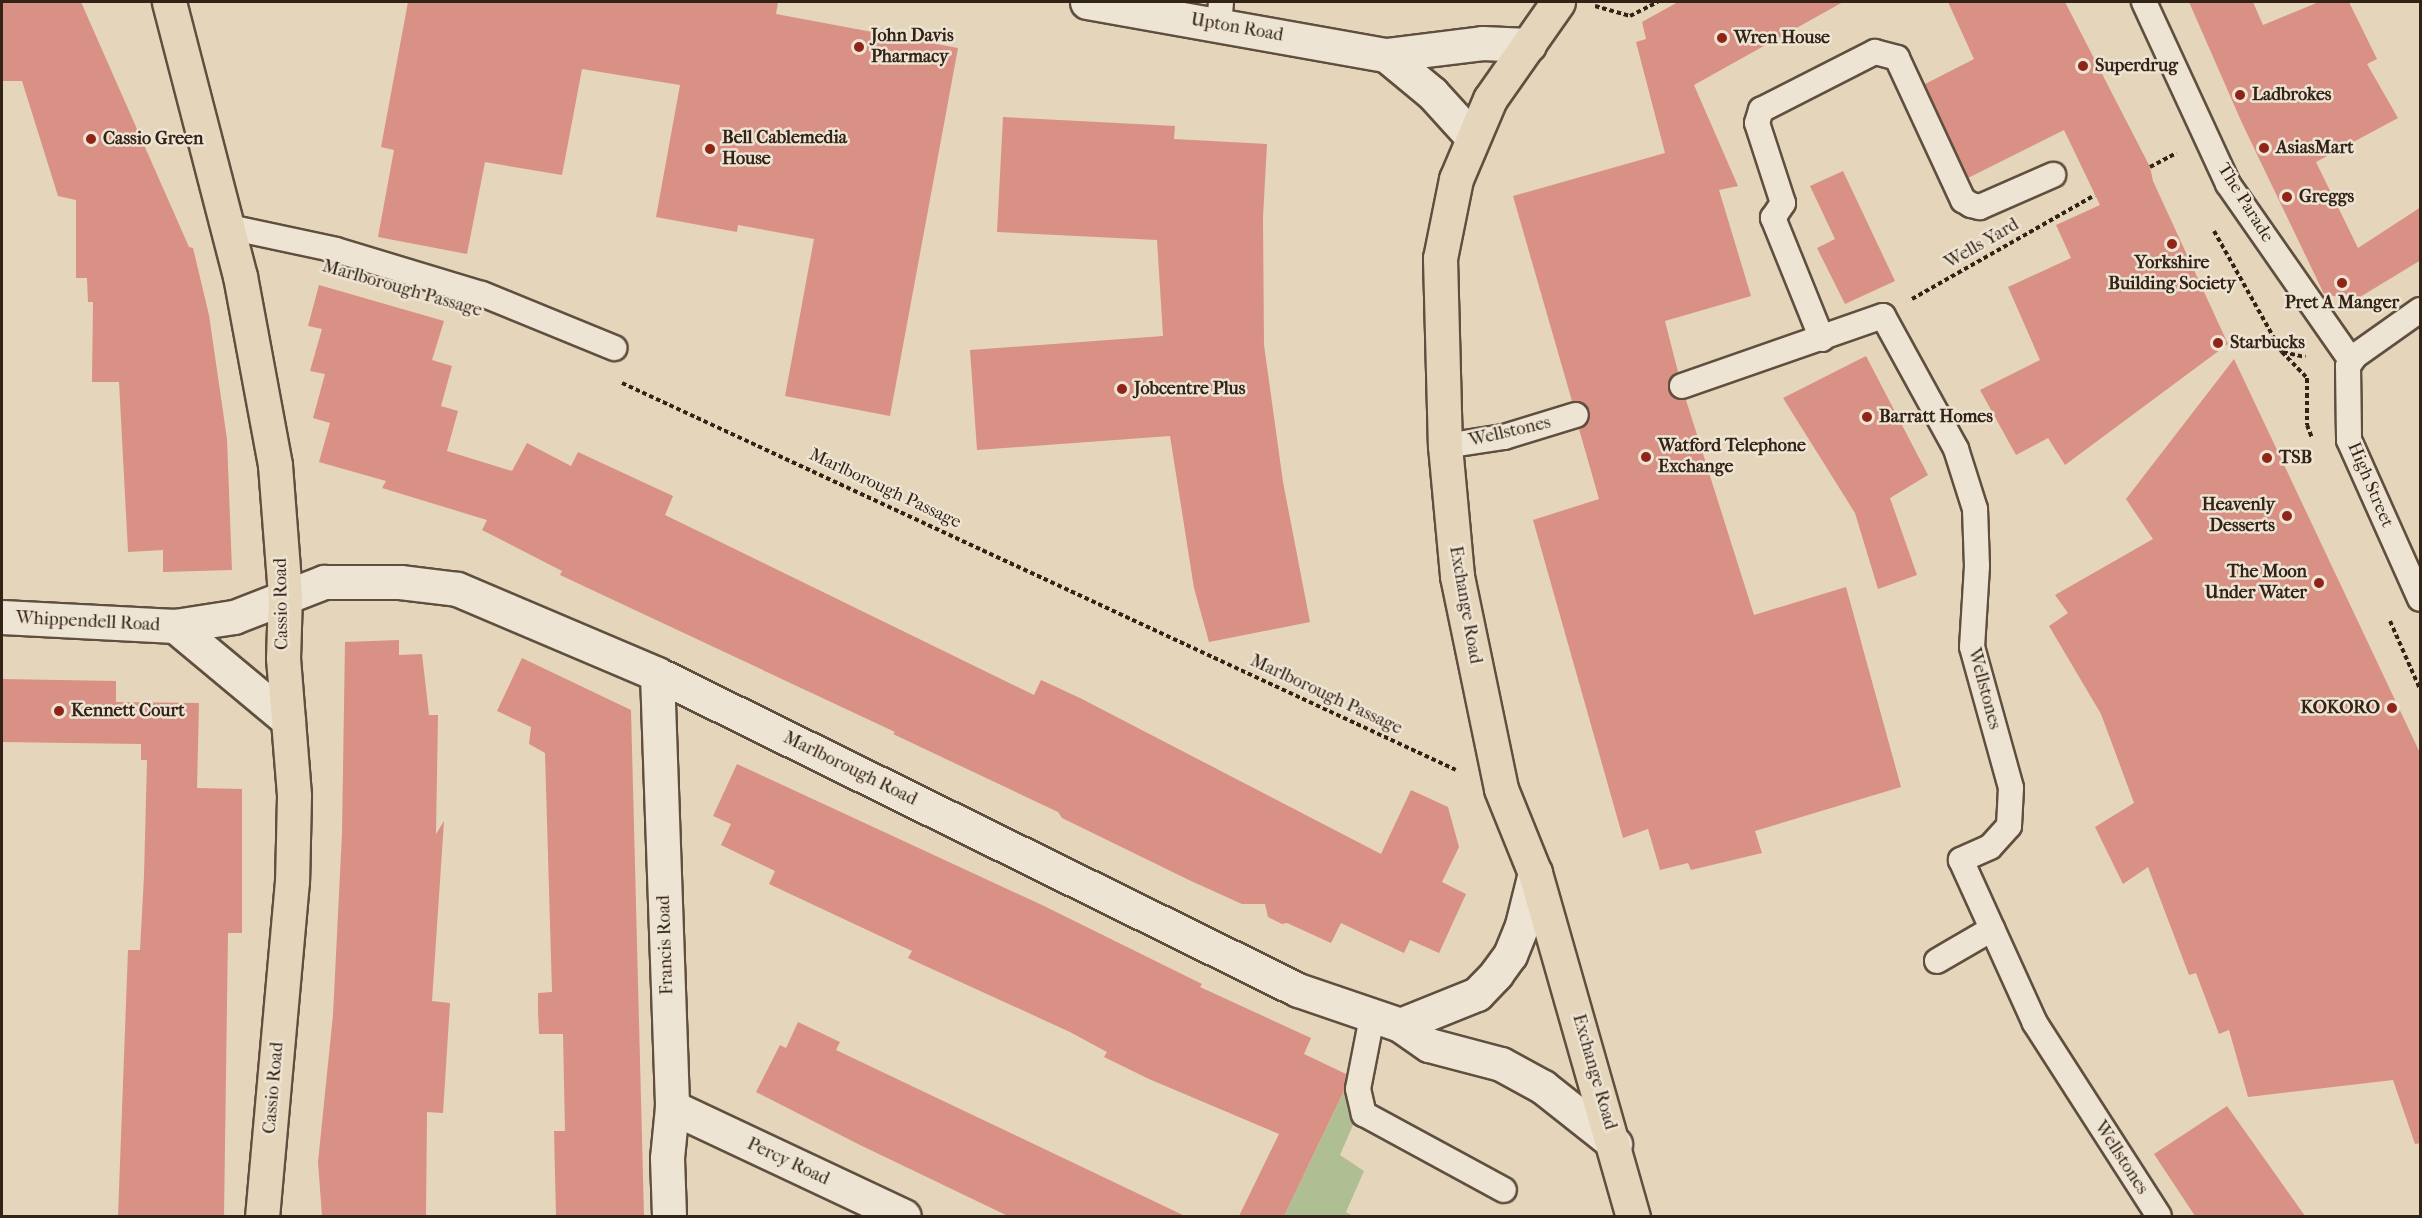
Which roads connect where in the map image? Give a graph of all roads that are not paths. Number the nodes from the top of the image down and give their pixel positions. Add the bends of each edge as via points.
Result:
1 (169, 2) edge
2 (1087, 2) edge
3 (2144, 2) edge
4 (1574, 3) edge
5 (1177, 10) edge
6 (1220, 13) edge
7 (1529, 45) junction
8 (1386, 55) junction
9 (1472, 137) junction
10 (2053, 175) dead end
11 (229, 227) junction
12 (2421, 309) edge
13 (1822, 339) junction
14 (614, 348) dead end
15 (2349, 363) junction
16 (1682, 386) dead end
17 (1576, 416) dead end
18 (1445, 446) junction
19 (285, 595) junction
20 (2421, 599) edge
21 (2, 617) edge
22 (175, 626) junction
23 (657, 674) junction
24 (288, 720) junction
25 (1535, 873) junction
26 (1992, 929) junction
27 (1937, 961) dead end
28 (1386, 1021) junction
29 (672, 1107) junction
30 (1615, 1144) junction
31 (1504, 1190) dead end
32 (262, 1216) edge
33 (669, 1216) edge
34 (904, 1216) edge
35 (1633, 1216) edge
36 (2158, 1216) edge

1 - 11 main road, Cassio Road
2 - 5 street, Upton Road
3 - 15 lane, The Parade via 2229,184
4 - 7 main road, Exchange Road
5 - 6 street, Upton Road
6 - 8 street, Upton Road
7 - 8 street, Upton Road via 1482,43
7 - 9 main road, Exchange Road via 1490,99
8 - 9 street, Upton Road via 1432,93
9 - 18 main road, Exchange Road via 1456,179 1440,258
10 - 13 lane via 1980,207 1963,200 1897,58 1875,52 1761,110 1757,123 1783,203 1773,218
11 - 14 lane via 336,250 482,294
11 - 19 main road, Cassio Road via 275,465
12 - 15 lane
13 - 16 lane
13 - 26 lane, Wellstones via 1883,316 1956,448 1975,509 1977,566 1972,647 2011,788 2009,826 1990,847 1961,860
15 - 20 lane, High Street via 2349,440
17 - 18 lane, Wellstones via 1504,437
18 - 25 main road, Exchange Road via 1457,576 1501,789
19 - 22 street, Whippendell Road via 234,617
19 - 23 street, Marlborough Road via 324,582 400,582 457,589
19 - 24 main road, Cassio Road via 283,658
21 - 22 street, Whippendell Road
22 - 24 street, Whippendell Road
23 - 28 street, Marlborough Road via 1298,990
23 - 29 street, Francis Road
24 - 32 main road, Cassio Road via 294,796 292,881
25 - 28 street via 1510,955 1477,994
25 - 30 main road, Exchange Road
26 - 27 lane
26 - 36 lane, Wellstones via 2035,1023
28 - 30 street, Marlborough Road via 1429,1045 1502,1064 1543,1087
28 - 31 lane via 1358,1089 1364,1114
29 - 33 street, Francis Road via 667,1158
29 - 34 street, Percy Road
30 - 35 main road, Exchange Road

